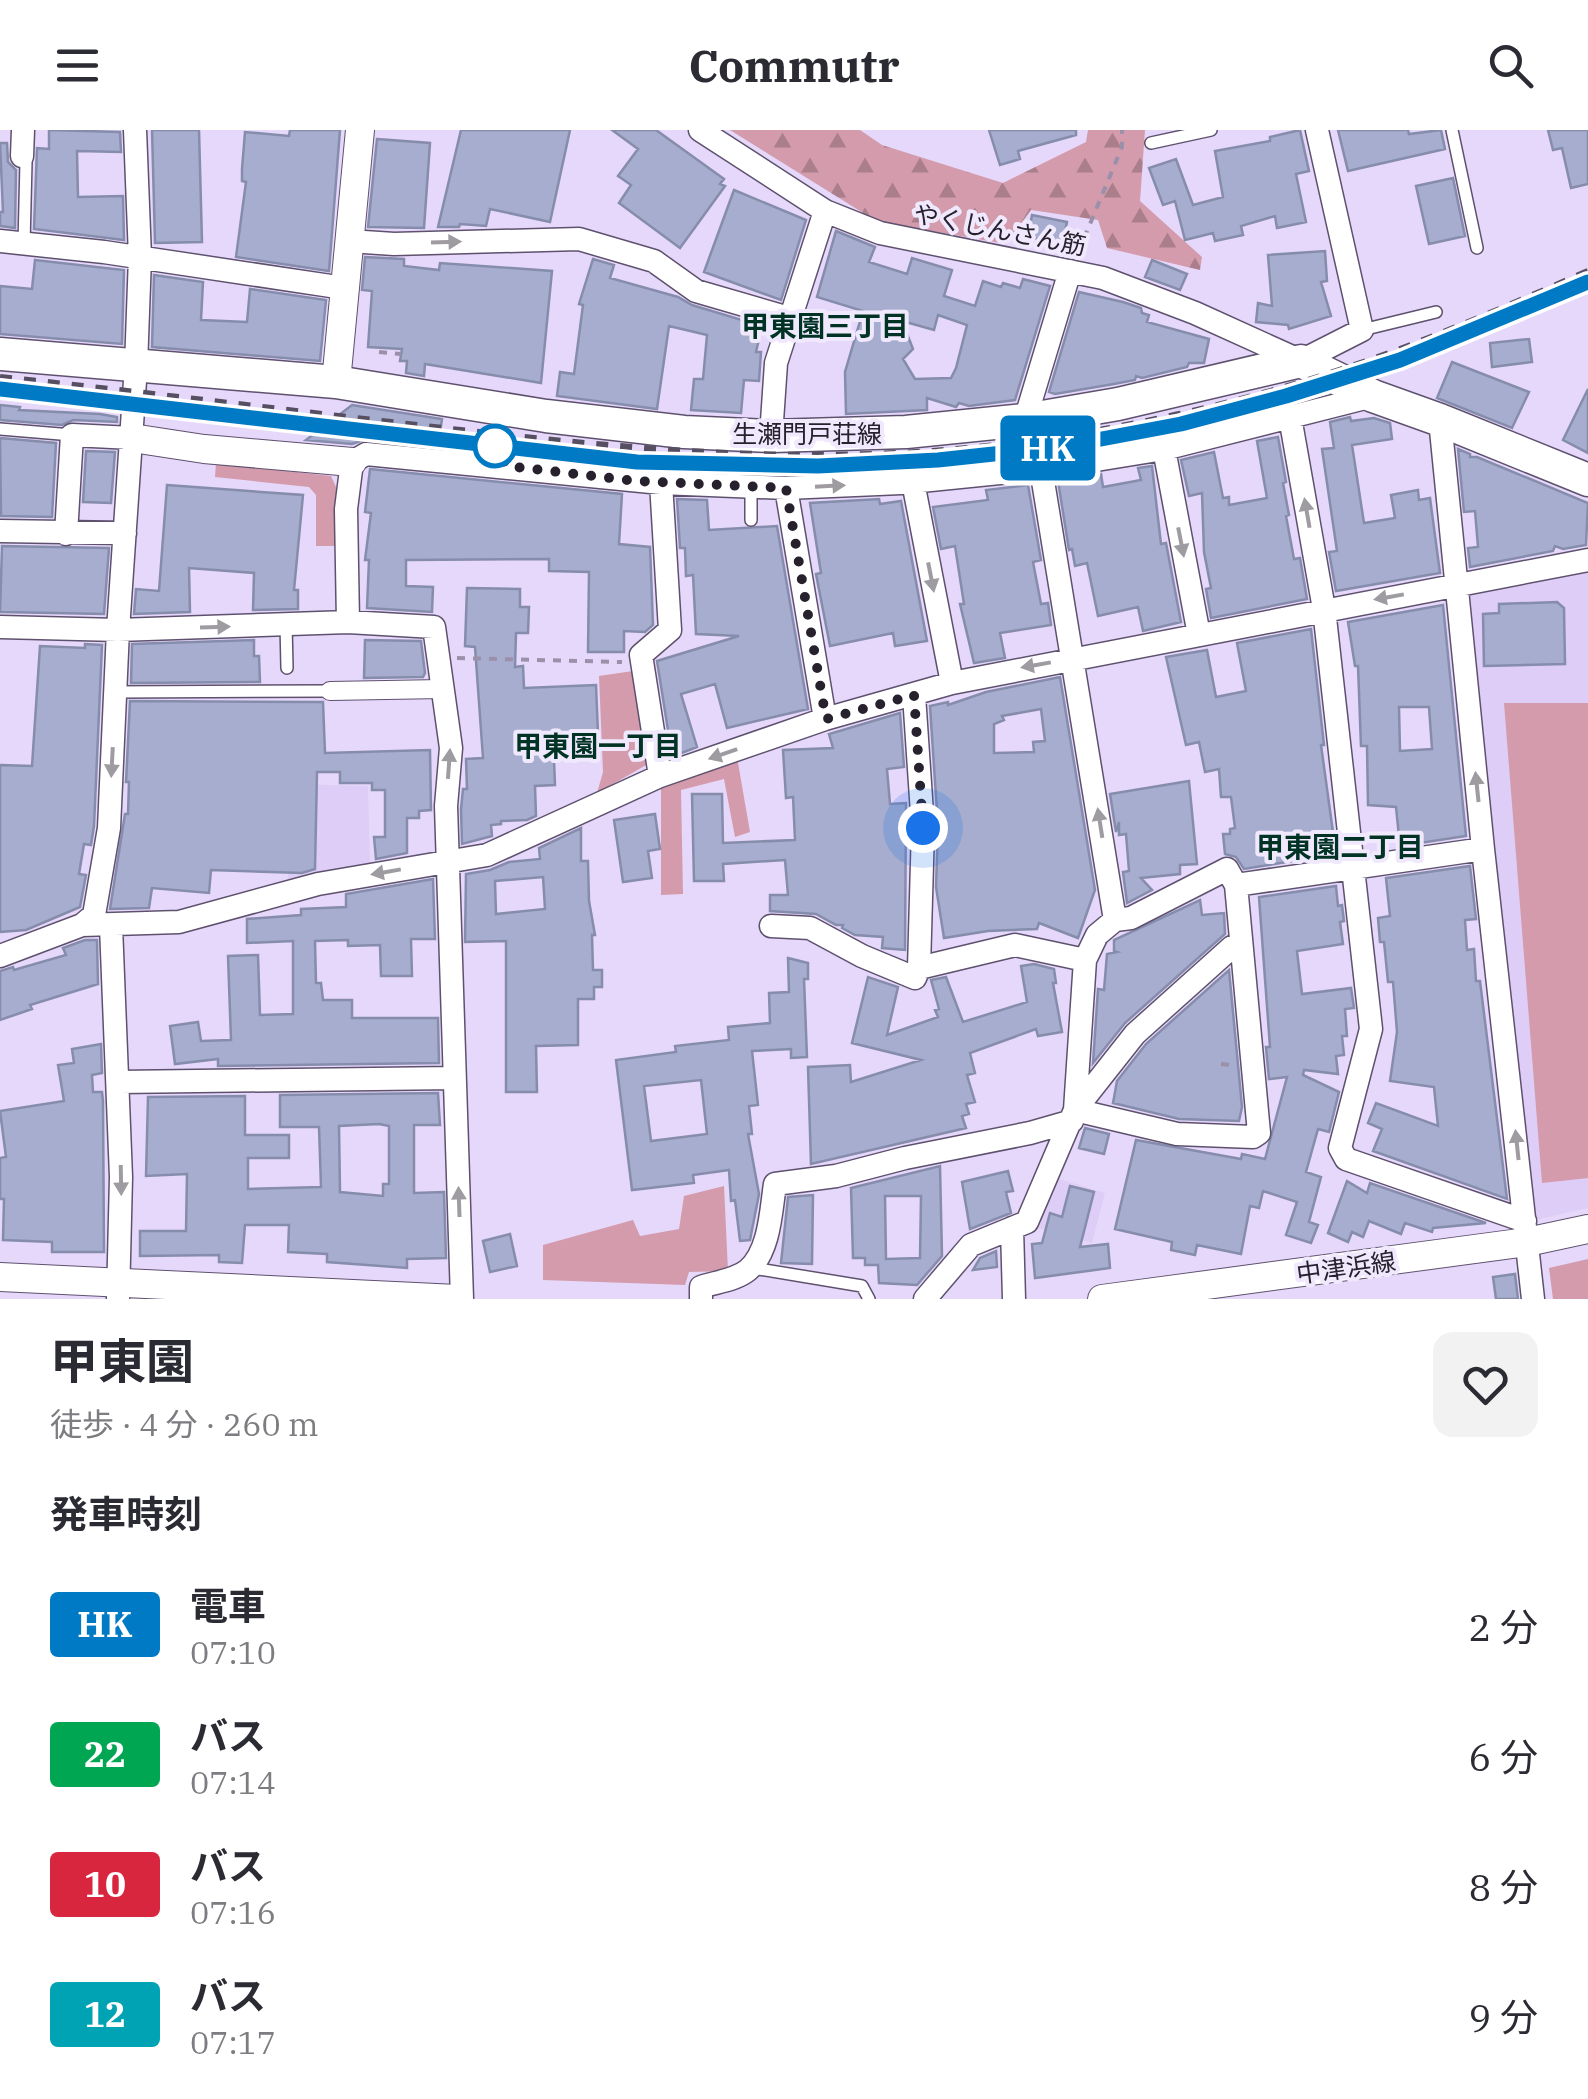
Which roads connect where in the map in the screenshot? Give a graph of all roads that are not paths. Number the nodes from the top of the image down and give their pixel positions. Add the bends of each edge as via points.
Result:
1 (23, 130) edge
2 (135, 130) edge
3 (360, 130) edge
4 (700, 130) edge
5 (1210, 130) edge
6 (1317, 130) edge
7 (1452, 130) edge
8 (1151, 143) dead end
9 (22, 156) joint
10 (825, 211) junction
11 (0, 241) edge
12 (349, 241) junction
13 (24, 244) junction
14 (1477, 248) dead end
15 (140, 257) junction
16 (1070, 271) junction
17 (344, 288) junction
18 (1436, 312) dead end
19 (790, 316) junction
20 (822, 324) dead end
21 (1362, 330) junction
22 (0, 354) edge
23 (1300, 361) junction
24 (136, 366) junction
25 (336, 382) junction
26 (1374, 396) junction
27 (1290, 418) junction
28 (1026, 420) junction
29 (1440, 420) junction
30 (0, 429) edge
31 (72, 435) junction
32 (771, 436) junction
33 (132, 438) junction
34 (1164, 448) junction
35 (352, 462) junction
36 (1041, 470) junction
37 (1588, 480) edge
38 (913, 482) junction
39 (661, 483) junction
40 (751, 487) junction
41 (786, 488) junction
42 (752, 520) dead end
43 (0, 531) edge
44 (125, 533) junction
45 (66, 534) junction
46 (1588, 560) edge
47 (1457, 585) junction
48 (1324, 609) junction
49 (348, 622) junction
50 (286, 624) junction
51 (0, 626) edge
52 (118, 630) junction
53 (1199, 635) junction
54 (1074, 659) junction
55 (287, 668) dead end
56 (952, 683) junction
57 (442, 689) junction
58 (330, 691) joint
59 (115, 692) junction
60 (914, 695) junction
61 (826, 719) junction
62 (660, 776) junction
63 (1483, 849) junction
64 (450, 861) junction
65 (1352, 866) junction
66 (1236, 885) junction
67 (1115, 920) junction
68 (82, 925) junction
69 (110, 926) junction
70 (771, 926) dead end
71 (1240, 944) junction
72 (0, 956) edge
73 (1085, 960) junction
74 (918, 968) junction
75 (454, 1078) junction
76 (119, 1082) junction
77 (1074, 1116) junction
78 (1012, 1228) junction
79 (1588, 1229) edge
80 (1526, 1231) junction
81 (752, 1267) junction
82 (0, 1277) edge
83 (118, 1292) edge
84 (216, 1294) edge
85 (286, 1295) edge
86 (1147, 1297) edge
87 (460, 1299) edge
88 (701, 1299) edge
89 (869, 1299) edge
90 (925, 1299) edge
91 (1014, 1299) edge
92 (1102, 1299) edge
93 (1534, 1299) edge

1 - 9 street
2 - 15 street
3 - 12 street
4 - 10 street, やくじんさん筋
5 - 8 lane
6 - 21 street
7 - 14 lane
9 - 13 lane
10 - 16 street, やくじんさん筋 via 880,233
10 - 19 street
11 - 13 street
12 - 17 street
12 -> 19 street via 578,239 654,261 696,291
13 - 15 street
15 - 17 street
15 - 24 street
16 - 23 street, やくじんさん筋 via 1195,313
16 - 28 street
17 - 25 street
18 - 21 lane
19 - 20 lane
19 - 32 street via 776,363
21 - 23 street
22 - 24 main road, 生瀬門戸荘線
23 - 26 main road
23 - 28 main road, 生瀬門戸荘線
24 - 25 main road, 生瀬門戸荘線
24 - 33 street
25 - 32 main road, 生瀬門戸荘線 via 546,416
26 - 27 street
26 - 29 main road
27 - 34 street
48 -> 27 street
28 - 32 main road, 生瀬門戸荘線
29 - 37 main road
29 - 47 street
30 - 31 lane
31 - 33 street
31 - 45 street
33 - 35 street
33 - 44 street
34 - 36 street
34 -> 53 street
35 - 39 street via 366,454
35 - 49 street
36 - 38 street
36 - 54 street
41 -> 38 street
38 -> 56 street
39 - 40 street
39 - 62 street via 670,630 641,655
40 - 41 street
40 - 42 lane
41 - 61 street
43 - 45 street
44 - 45 street
44 - 52 street
46 - 47 street
47 -> 48 street
63 -> 47 street
48 - 53 street
48 - 65 street
49 - 50 street
49 - 57 street via 434,627
52 -> 50 street
50 - 55 lane
51 - 52 street
52 - 59 street
53 - 54 street
54 -> 56 street
67 -> 54 street
56 - 60 street
57 - 58 street
64 -> 57 street via 451,748
58 - 59 lane
59 -> 68 street via 109,828 94,915
60 - 61 street
60 - 74 street via 923,828
61 -> 62 street
62 - 64 street via 487,855
63 - 65 street
80 -> 63 street
64 -> 69 street via 318,884 179,922
64 - 75 street
65 - 66 street
65 - 80 street via 1371,1029 1340,1148 1346,1160
66 - 67 street via 1226,869
66 - 71 street
67 - 73 street
68 - 69 street
68 - 72 street
69 - 76 street
70 - 74 street via 810,928 915,978
71 - 77 street via 1136,1034
71 - 77 street via 1259,1134 1177,1134
73 - 74 street via 1015,945
73 - 77 street
75 - 76 street
87 -> 75 street
76 -> 83 street
77 - 78 street via 1027,1222
77 - 81 street via 1030,1133 775,1184 766,1236
78 - 90 street via 971,1246
78 - 91 street
79 - 80 street, 中津浜線
80 - 86 street, 中津浜線
80 - 93 street
81 - 88 street via 701,1287
81 - 89 lane via 862,1286
82 - 83 street
83 - 84 street
84 - 85 street
85 - 87 street
86 - 92 street, 中津浜線

